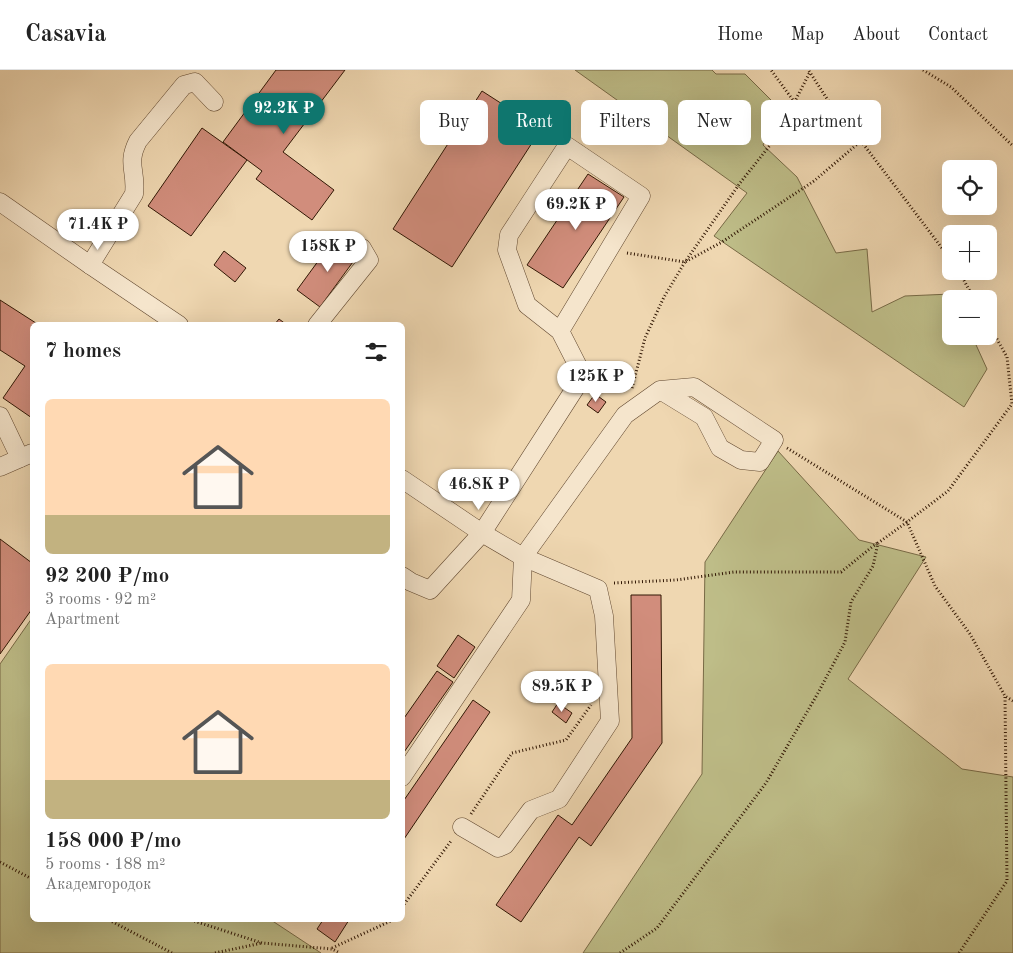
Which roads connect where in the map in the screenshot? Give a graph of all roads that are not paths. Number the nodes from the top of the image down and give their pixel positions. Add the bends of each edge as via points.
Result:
1 (214, 102) dead end
2 (0, 202) edge
3 (362, 248) dead end
4 (90, 266) junction
5 (158, 319) edge
6 (319, 322) edge
7 (560, 331) junction
8 (660, 390) junction
9 (0, 416) edge
10 (26, 455) edge
11 (0, 468) edge
12 (405, 481) edge
13 (482, 532) junction
14 (523, 557) junction
15 (405, 578) edge
16 (405, 773) edge
17 (462, 827) road end

1 - 4 street via 194,82 184,85 138,141 131,160 136,182 134,194
2 - 4 street
3 - 6 street via 368,260
4 - 5 street
7 - 7 street via 527,305 507,250 509,235 567,146 641,196
7 - 13 street via 584,376
8 - 8 street via 694,387 774,440 760,462 741,460 720,448 704,417
8 - 14 street via 625,415
9 - 10 street
10 - 11 street
12 - 13 street
13 - 14 street
13 - 15 street via 430,590
14 - 16 street via 522,600
14 - 17 street via 598,588 604,616 610,722 559,799 532,810 504,845 498,848

